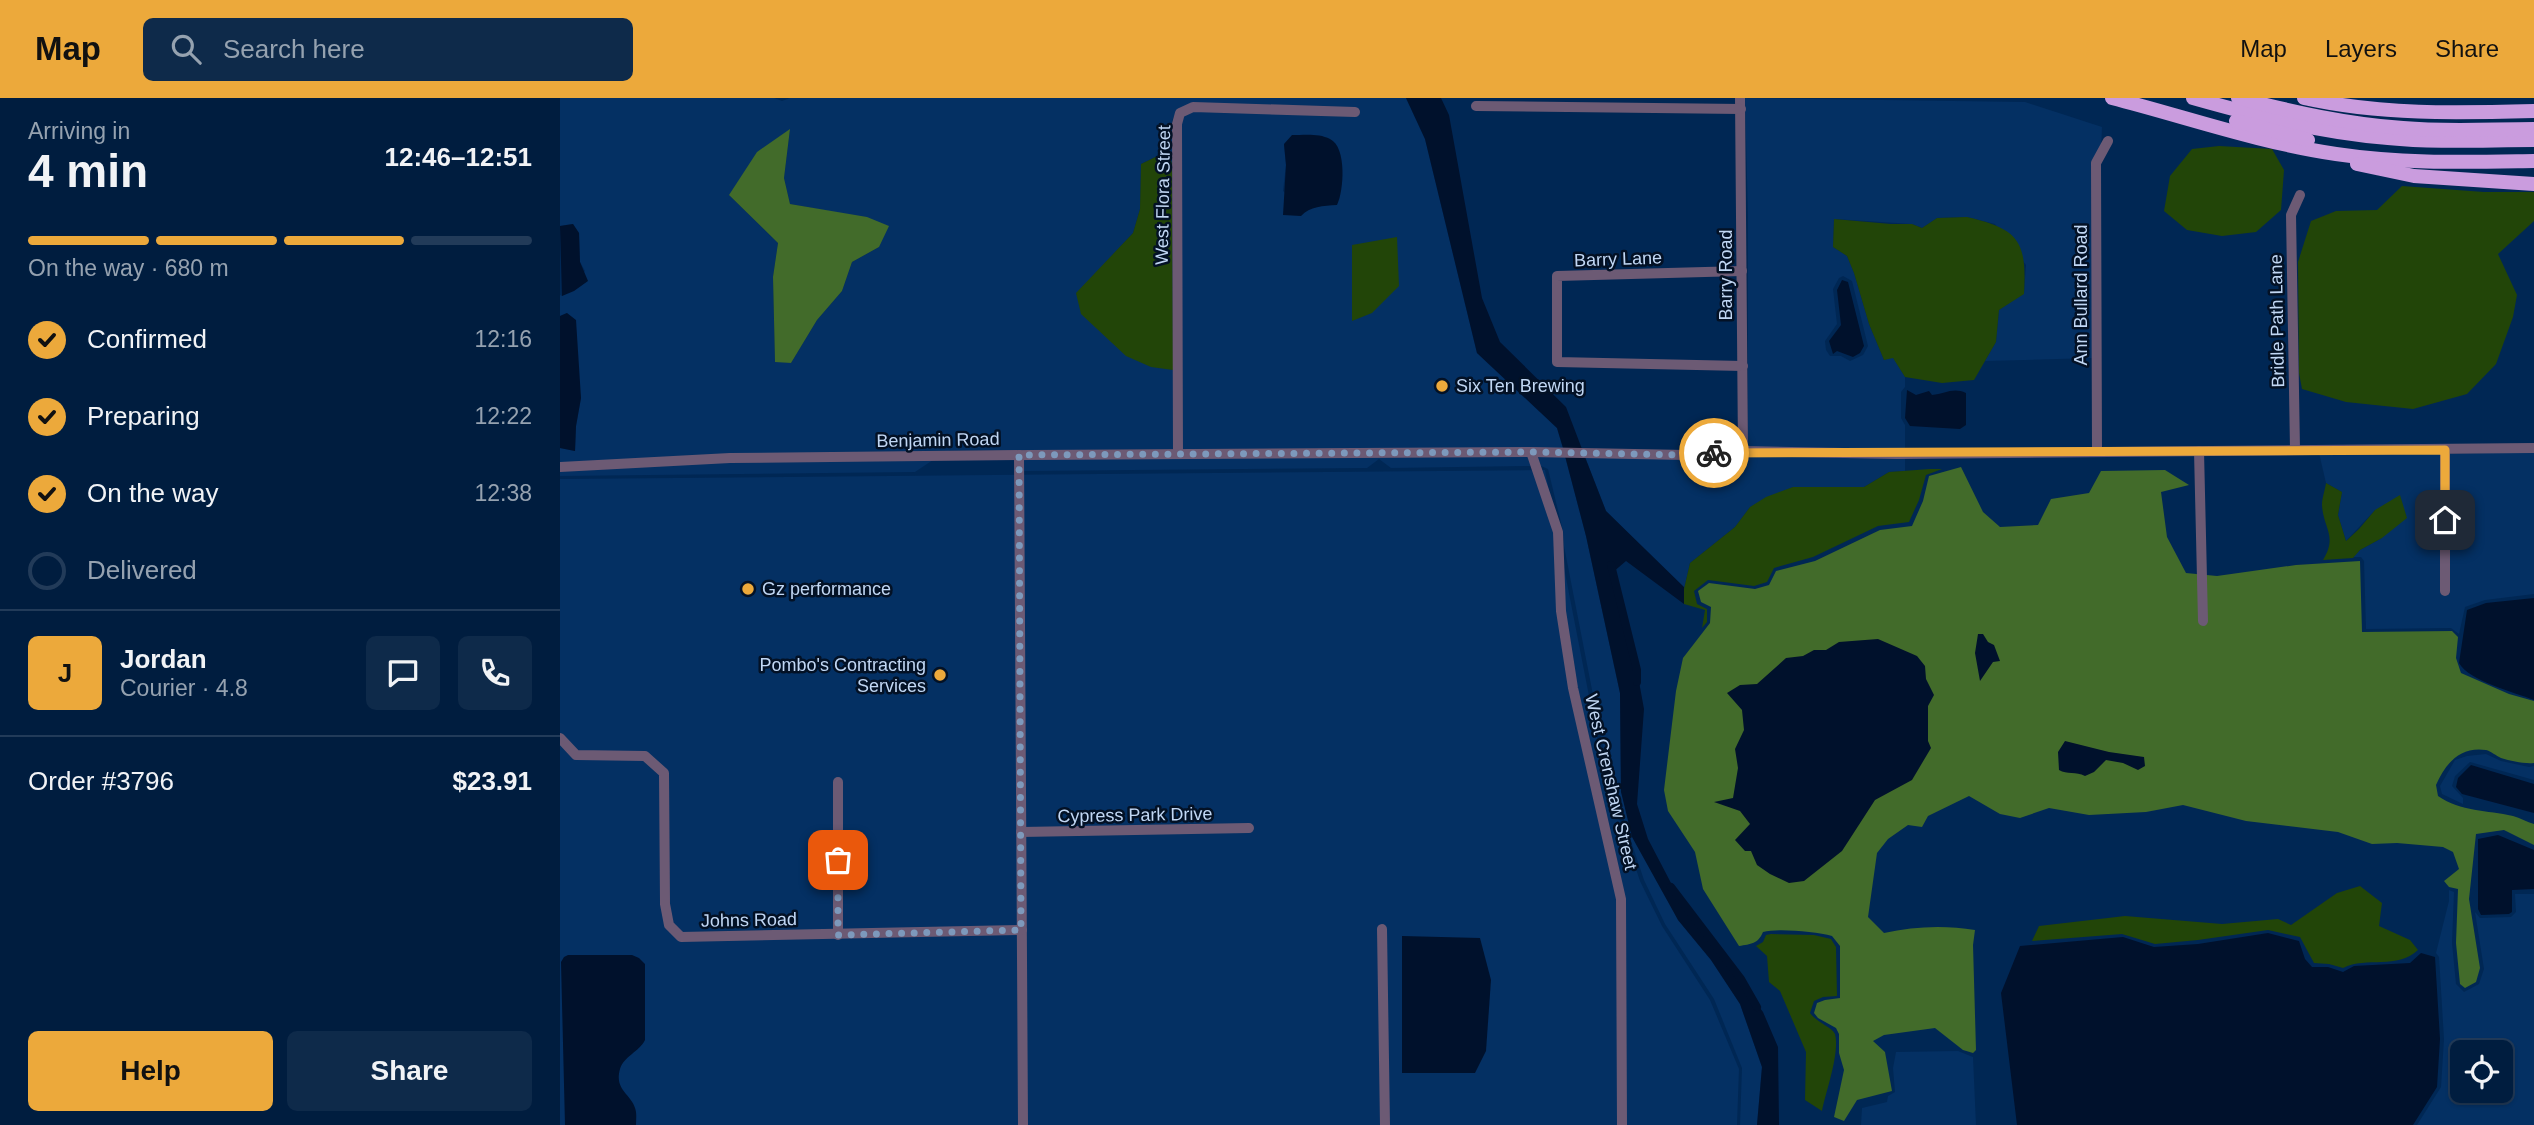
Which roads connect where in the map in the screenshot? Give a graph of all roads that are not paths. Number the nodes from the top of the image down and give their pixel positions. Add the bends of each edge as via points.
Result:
1 (2112, 98) edge
2 (2150, 98) edge
3 (2193, 98) edge
4 (2238, 98) edge
5 (2304, 98) edge
6 (1740, 103) edge
7 (1476, 107) dead end
8 (2534, 111) edge
9 (1355, 112) dead end
10 (2534, 129) edge
11 (2534, 139) edge
12 (2108, 141) dead end
13 (2534, 152) edge
14 (2333, 154) junction
15 (2534, 161) edge
16 (2534, 184) edge
17 (2300, 195) dead end
18 (1742, 271) junction
19 (1743, 366) junction
20 (2534, 448) edge
21 (2295, 449) junction
22 (2445, 450) junction
23 (1743, 451) junction
24 (2097, 451) junction
25 (2199, 451) junction
26 (1531, 452) junction
27 (1178, 453) junction
28 (1019, 455) junction
29 (560, 467) edge
30 (2445, 591) dead end
31 (2203, 621) dead end
32 (560, 738) edge
33 (838, 782) dead end
34 (1248, 828) dead end
35 (1021, 832) junction
36 (1382, 929) dead end
37 (1021, 930) junction
38 (838, 935) junction
39 (1023, 1125) edge
40 (1385, 1125) edge
41 (1622, 1125) edge

1 - 14 highway
2 - 13 highway via 2342,146 2438,154
3 - 11 highway via 2362,136 2431,141
4 - 10 highway via 2319,118 2386,127
5 - 8 highway via 2412,112
6 - 7 street
6 - 18 street, Barry Road
9 - 27 street, West Flora Street via 1193,107 1180,113
12 - 24 street, Ann Bullard Road via 2096,163
14 - 15 highway via 2432,163
14 - 16 highway via 2402,174
17 - 21 street, Bridle Path Lane via 2291,215
18 - 19 street, Barry Road
18 - 19 street, Barry Lane via 1557,276 1557,362
19 - 23 street, Barry Road
20 - 22 street, Benjamin Road
21 - 22 street, Benjamin Road
21 - 25 street, Benjamin Road
22 - 30 street
23 - 24 street, Benjamin Road
23 - 26 street, Benjamin Road via 1686,455
24 - 25 street, Benjamin Road
25 - 31 street
26 - 27 street, Benjamin Road
26 - 41 street, West Crenshaw Street via 1558,532 1561,611 1573,688 1621,899
27 - 28 street, Benjamin Road
28 - 29 street, Benjamin Road via 730,458
28 - 35 street
32 - 38 street, Johns Road via 576,755 645,756 664,773 665,904 669,925 681,937
33 - 38 street
34 - 35 street, Cypress Park Drive
35 - 37 street
36 - 40 street
37 - 38 street, Johns Road
37 - 39 street

